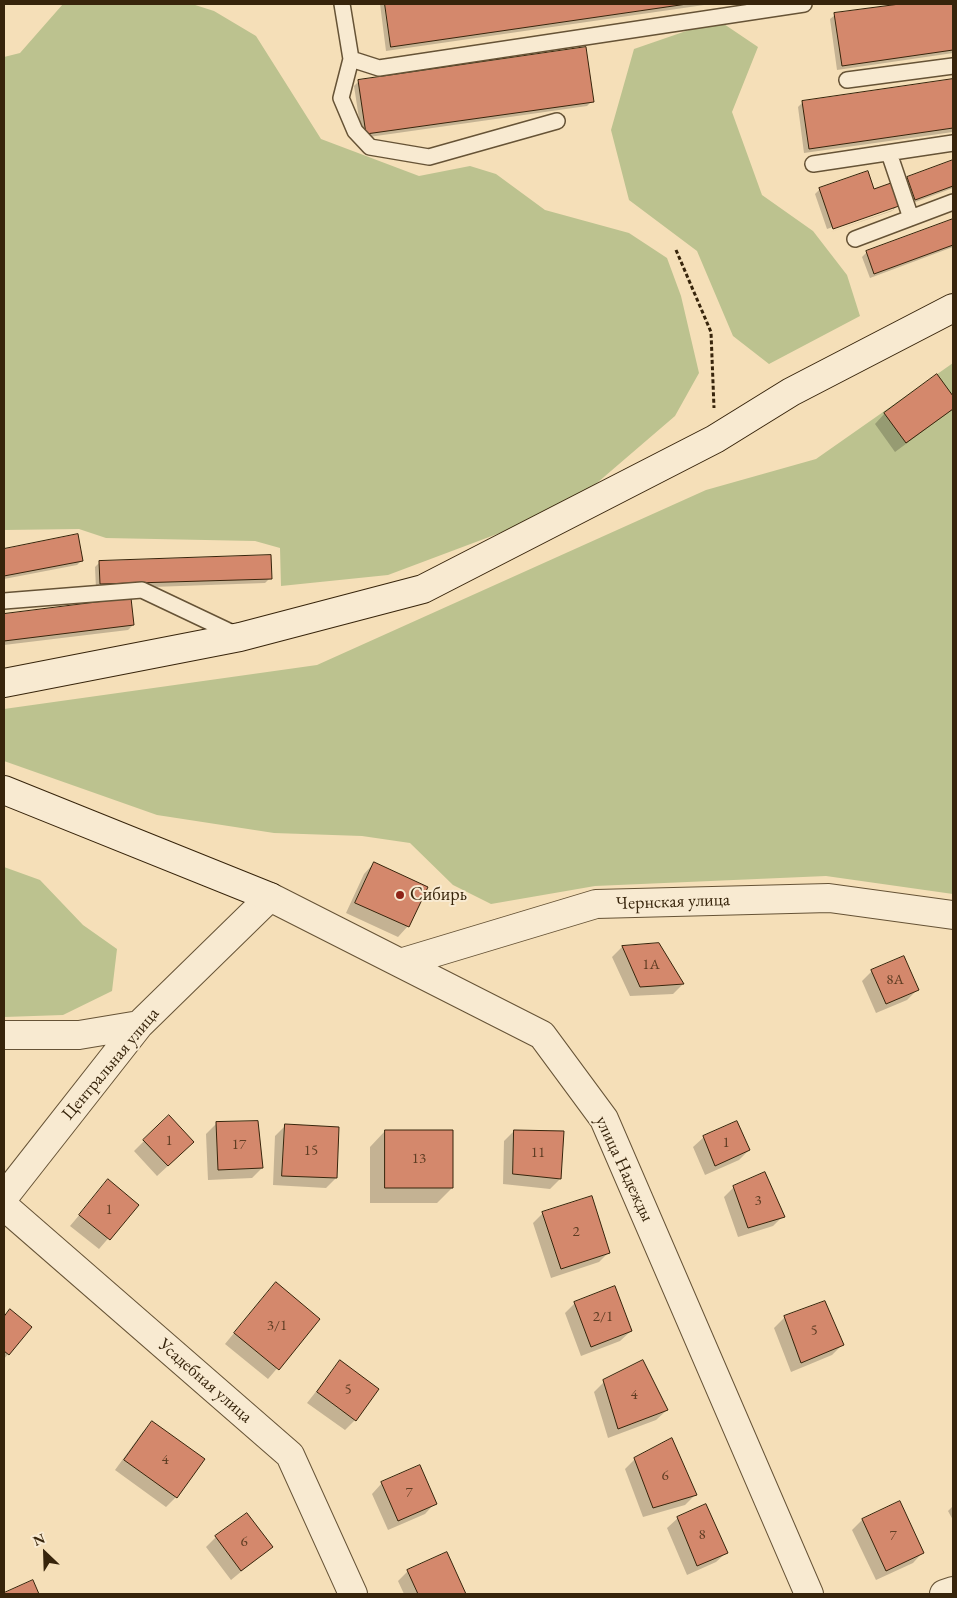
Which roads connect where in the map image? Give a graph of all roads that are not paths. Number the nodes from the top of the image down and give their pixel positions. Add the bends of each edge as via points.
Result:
1 (342, 4) edge
2 (804, 4) edge
3 (351, 59) junction
4 (953, 66) edge
5 (847, 80) dead end
6 (557, 121) dead end
7 (953, 143) edge
8 (889, 153) junction
9 (813, 164) dead end
10 (953, 202) edge
11 (911, 218) junction
12 (855, 239) dead end
13 (953, 308) edge
14 (4, 601) edge
15 (240, 636) junction
16 (4, 683) edge
17 (4, 790) edge
18 (270, 897) junction
19 (953, 915) edge
20 (400, 963) junction
21 (139, 1024) junction
22 (4, 1035) edge
23 (4, 1197) edge
24 (4, 1206) edge
25 (953, 1591) edge
26 (353, 1594) edge
27 (809, 1594) edge
28 (944, 1594) edge

1 - 3 lane
2 - 3 lane via 379,68
3 - 6 lane via 341,98 355,131 370,147 429,157
4 - 5 lane
7 - 8 lane
8 - 9 lane
8 - 11 lane
10 - 11 lane
11 - 12 lane
13 - 15 street via 791,392 715,438 423,589
14 - 15 lane via 142,590
15 - 16 street
17 - 18 street, улица Надежды
18 - 20 street, улица Надежды
18 - 21 street, Центральная улица
19 - 20 street, Чернская улица via 829,898 596,904
20 - 27 street, улица Надежды via 542,1035 604,1119
21 - 22 street via 80,1035
21 - 23 street, Центральная улица
24 - 26 street, Усадебная улица via 290,1455
25 - 28 street

